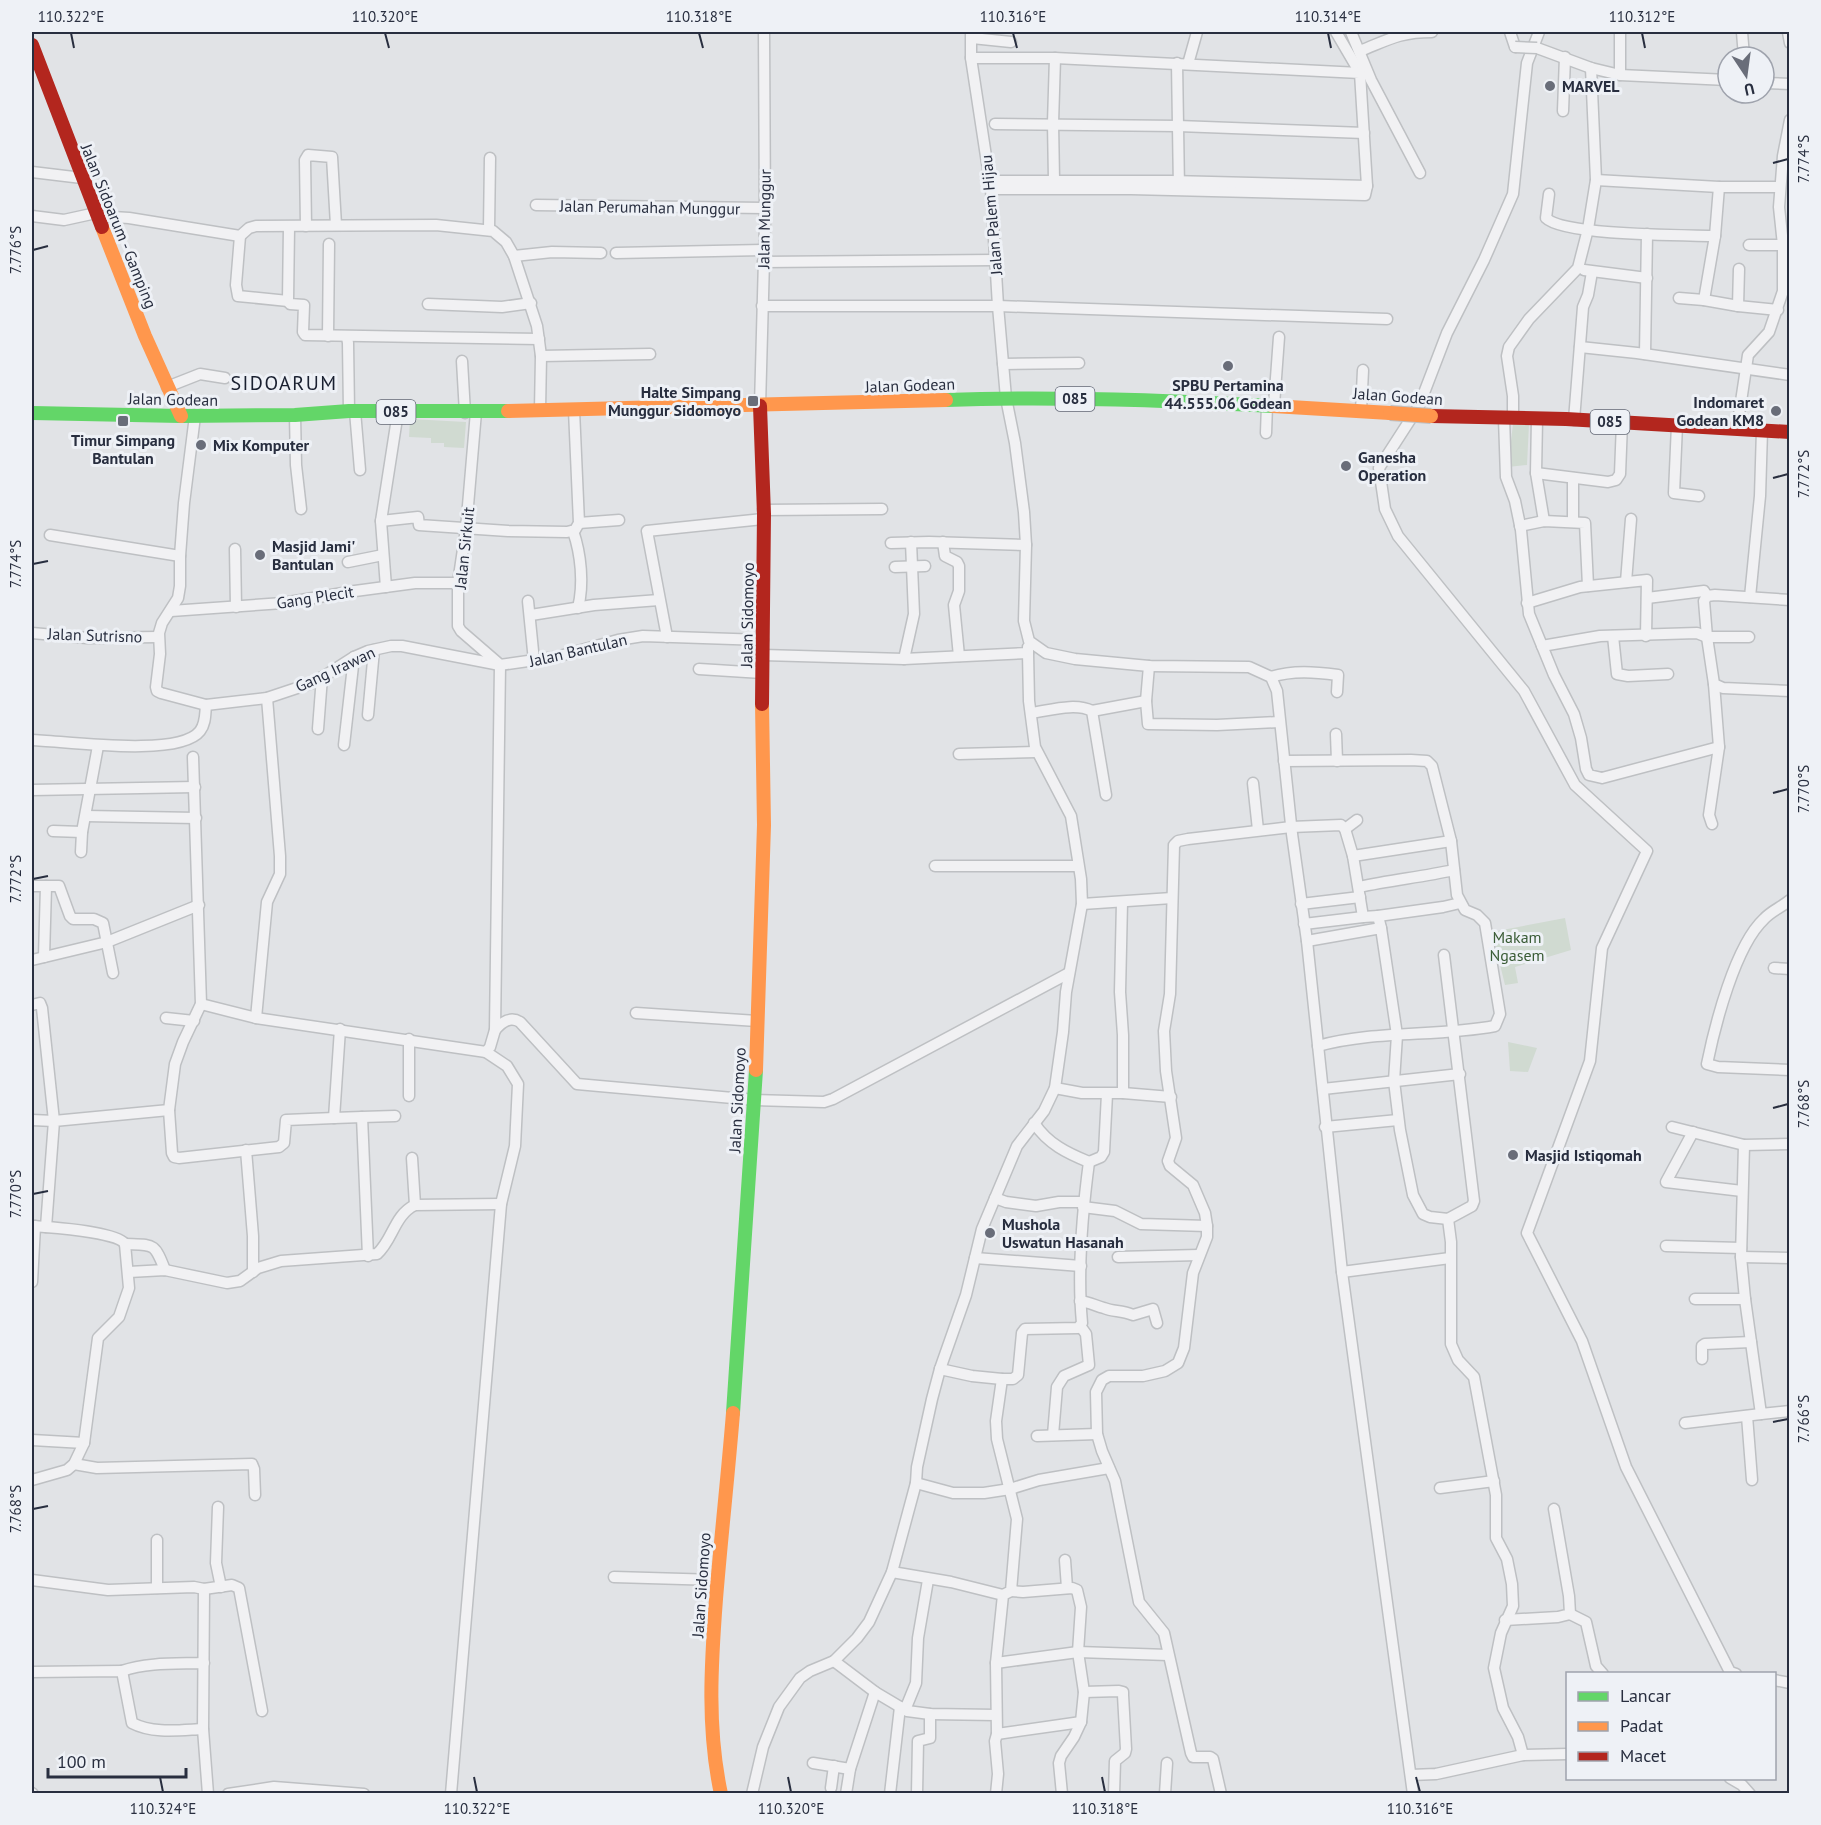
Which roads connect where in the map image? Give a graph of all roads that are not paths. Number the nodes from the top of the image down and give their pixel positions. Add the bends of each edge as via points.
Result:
1 (764, 32) edge
2 (1197, 32) edge
3 (1336, 32) edge
4 (1351, 32) edge
5 (1432, 32) edge
6 (1510, 32) edge
7 (1539, 32) edge
8 (1620, 32) edge
9 (1788, 32) edge
10 (971, 35) edge
11 (1011, 42) dead end
12 (1790, 43) edge
13 (32, 45) edge
14 (1360, 51) junction
15 (1565, 57) junction
16 (971, 58) junction
17 (1055, 58) junction
18 (1177, 63) junction
19 (1188, 64) junction
20 (35, 66) edge
21 (1591, 68) junction
22 (1360, 73) junction
23 (1620, 75) junction
24 (1716, 79) edge
25 (1563, 111) dead end
26 (1789, 121) edge
27 (1053, 123) junction
28 (995, 124) dead end
29 (1178, 126) junction
30 (1364, 133) junction
31 (490, 158) dead end
32 (32, 172) edge
33 (1420, 173) dead end
34 (82, 178) junction
35 (1054, 180) junction
36 (1596, 180) junction
37 (990, 185) junction
38 (1179, 186) junction
39 (1719, 187) junction
40 (1780, 188) junction
41 (1549, 194) dead end
42 (536, 205) dead end
43 (764, 208) junction
44 (96, 214) junction
45 (32, 216) edge
46 (336, 225) junction
47 (306, 226) junction
48 (289, 227) junction
49 (489, 229) junction
50 (1592, 230) junction
51 (1647, 234) junction
52 (240, 236) junction
53 (1715, 236) junction
54 (329, 244) dead end
55 (1749, 245) dead end
56 (1783, 245) junction
57 (601, 253) dead end
58 (616, 253) dead end
59 (514, 256) junction
60 (763, 256) junction
61 (994, 260) junction
62 (1739, 269) dead end
63 (1584, 270) junction
64 (1647, 278) junction
65 (1679, 298) dead end
66 (1704, 300) junction
67 (288, 301) junction
68 (531, 303) junction
69 (428, 304) dead end
70 (762, 306) junction
71 (998, 306) junction
72 (1738, 306) junction
73 (1778, 310) junction
74 (1388, 319) dead end
75 (328, 336) junction
76 (347, 337) junction
77 (1279, 337) dead end
78 (539, 339) junction
79 (1580, 347) junction
80 (650, 354) dead end
81 (1645, 354) junction
82 (541, 356) junction
83 (462, 362) dead end
84 (1079, 363) dead end
85 (1003, 364) junction
86 (1745, 369) junction
87 (1363, 370) dead end
88 (1790, 375) edge
89 (225, 378) dead end
90 (167, 387) junction
91 (1006, 398) junction
92 (1271, 405) junction
93 (760, 406) junction
94 (540, 410) junction
95 (574, 410) junction
96 (352, 411) junction
97 (1361, 411) junction
98 (398, 412) junction
99 (32, 413) edge
100 (470, 413) junction
101 (295, 415) junction
102 (188, 416) junction
103 (1508, 418) junction
104 (1537, 419) junction
105 (1574, 420) junction
106 (1622, 423) junction
107 (1677, 425) junction
108 (1737, 429) junction
109 (1762, 430) junction
110 (1790, 432) edge
111 (1266, 433) dead end
112 (360, 471) dead end
113 (1536, 473) junction
114 (1574, 478) junction
115 (1699, 496) dead end
116 (301, 509) dead end
117 (882, 509) dead end
118 (763, 514) junction
119 (1631, 519) dead end
120 (620, 520) dead end
121 (381, 521) junction
122 (1544, 521) junction
123 (1573, 521) junction
124 (1520, 526) junction
125 (576, 527) junction
126 (466, 529) junction
127 (50, 535) dead end
128 (911, 542) junction
129 (943, 542) junction
130 (891, 543) dead end
131 (1026, 545) junction
132 (235, 549) dead end
133 (383, 555) junction
134 (180, 556) junction
135 (348, 562) dead end
136 (912, 566) junction
137 (925, 566) dead end
138 (895, 567) dead end
139 (1626, 582) junction
140 (458, 583) junction
141 (1588, 586) junction
142 (386, 587) junction
143 (1707, 596) junction
144 (1750, 597) junction
145 (1647, 598) junction
146 (659, 600) junction
147 (1790, 600) edge
148 (528, 601) dead end
149 (1527, 603) junction
150 (236, 607) junction
151 (578, 608) junction
152 (171, 610) junction
153 (531, 615) junction
154 (32, 633) edge
155 (1613, 636) junction
156 (1646, 636) junction
157 (158, 637) junction
158 (667, 637) junction
159 (1707, 637) junction
160 (1749, 637) dead end
161 (763, 640) junction
162 (1542, 646) junction
163 (1028, 647) junction
164 (374, 650) junction
165 (763, 655) junction
166 (959, 656) junction
167 (354, 657) junction
168 (904, 659) junction
169 (534, 661) junction
170 (500, 665) junction
171 (1149, 666) junction
172 (699, 669) dead end
173 (762, 673) junction
174 (1668, 674) dead end
175 (1270, 676) junction
176 (322, 677) junction
177 (1714, 684) junction
178 (1790, 691) edge
179 (1337, 692) dead end
180 (267, 698) junction
181 (1146, 701) junction
182 (206, 705) junction
183 (1092, 711) junction
184 (1031, 713) junction
185 (368, 715) dead end
186 (1279, 722) junction
187 (318, 729) dead end
188 (1336, 734) dead end
189 (32, 740) edge
190 (345, 745) dead end
191 (98, 746) junction
192 (1719, 747) junction
193 (1036, 752) junction
194 (959, 754) dead end
195 (193, 757) dead end
196 (1337, 760) junction
197 (1284, 761) junction
198 (1253, 783) dead end
199 (195, 787) junction
200 (89, 788) junction
201 (32, 790) edge
202 (1106, 795) dead end
203 (86, 816) junction
204 (196, 818) junction
205 (1357, 820) dead end
206 (1712, 824) dead end
207 (1291, 827) junction
208 (1344, 829) junction
209 (1258, 830) junction
210 (53, 831) dead end
211 (82, 832) junction
212 (1451, 841) junction
213 (81, 852) dead end
214 (1353, 856) junction
215 (935, 866) dead end
216 (1078, 866) junction
217 (1454, 870) junction
218 (32, 886) edge
219 (46, 886) junction
220 (1360, 892) junction
221 (1172, 898) junction
222 (1790, 900) edge
223 (1122, 902) junction
224 (1460, 903) junction
225 (1082, 904) junction
226 (1302, 904) junction
227 (199, 905) junction
228 (1363, 916) junction
229 (1378, 916) junction
230 (1304, 924) junction
231 (1381, 928) junction
232 (1307, 941) junction
233 (107, 942) junction
234 (1444, 955) dead end
235 (44, 957) junction
236 (32, 960) edge
237 (1774, 968) dead end
238 (1790, 969) edge
239 (113, 973) dead end
240 (1069, 974) junction
241 (201, 1004) junction
242 (32, 1005) edge
243 (636, 1013) dead end
244 (166, 1018) dead end
245 (256, 1018) junction
246 (194, 1021) junction
247 (757, 1022) junction
248 (340, 1029) junction
249 (495, 1030) junction
250 (1455, 1032) junction
251 (1397, 1035) junction
252 (409, 1039) junction
253 (1318, 1046) junction
254 (486, 1052) junction
255 (1790, 1070) edge
256 (1460, 1074) junction
257 (1394, 1081) junction
258 (1055, 1088) junction
259 (1323, 1089) junction
260 (1115, 1094) junction
261 (409, 1096) dead end
262 (1171, 1097) junction
263 (754, 1100) junction
264 (169, 1110) junction
265 (395, 1116) dead end
266 (362, 1117) junction
267 (334, 1118) junction
268 (32, 1120) edge
269 (1398, 1120) junction
270 (54, 1121) junction
271 (1034, 1123) junction
272 (1325, 1127) junction
273 (1672, 1127) dead end
274 (1693, 1132) junction
275 (1790, 1144) edge
276 (1744, 1145) junction
277 (246, 1150) junction
278 (412, 1158) dead end
279 (1089, 1162) junction
280 (1742, 1191) junction
281 (995, 1198) junction
282 (501, 1204) junction
283 (415, 1205) junction
284 (1083, 1205) junction
285 (1448, 1219) junction
286 (1207, 1226) junction
287 (37, 1227) edge
288 (125, 1244) junction
289 (1666, 1246) dead end
290 (1741, 1252) junction
291 (368, 1256) junction
292 (1199, 1256) junction
293 (1118, 1257) dead end
294 (975, 1258) junction
295 (1450, 1258) junction
296 (1790, 1258) edge
297 (1081, 1266) junction
298 (165, 1270) junction
299 (129, 1272) junction
300 (253, 1272) junction
301 (1342, 1272) junction
302 (32, 1282) edge
303 (1695, 1299) dead end
304 (1744, 1299) junction
305 (1080, 1301) junction
306 (1157, 1323) dead end
307 (1081, 1327) junction
308 (1750, 1342) junction
309 (1702, 1359) dead end
310 (940, 1369) junction
311 (1002, 1379) junction
312 (1790, 1411) edge
313 (1761, 1414) junction
314 (1747, 1416) junction
315 (1685, 1423) dead end
316 (1097, 1434) junction
317 (1053, 1435) junction
318 (1037, 1436) dead end
319 (32, 1440) edge
320 (84, 1443) junction
321 (74, 1464) junction
322 (1109, 1468) junction
323 (32, 1480) edge
324 (1752, 1480) dead end
325 (1494, 1481) junction
326 (916, 1483) junction
327 (1440, 1488) dead end
328 (1010, 1490) junction
329 (255, 1495) dead end
330 (218, 1507) dead end
331 (1554, 1509) dead end
332 (157, 1540) dead end
333 (1065, 1560) dead end
334 (892, 1572) junction
335 (614, 1577) dead end
336 (32, 1580) edge
337 (717, 1580) junction
338 (928, 1580) junction
339 (221, 1587) junction
340 (157, 1588) junction
341 (1067, 1588) junction
342 (204, 1589) junction
343 (1007, 1593) junction
344 (1570, 1614) junction
345 (1505, 1620) junction
346 (1078, 1652) junction
347 (1168, 1655) junction
348 (834, 1661) junction
349 (204, 1663) junction
350 (996, 1663) junction
351 (32, 1671) edge
352 (122, 1671) junction
353 (1601, 1672) edge
354 (1730, 1672) edge
355 (875, 1692) junction
356 (1084, 1692) junction
357 (903, 1709) junction
358 (262, 1711) dead end
359 (930, 1714) junction
360 (996, 1715) junction
361 (1081, 1722) junction
362 (203, 1729) junction
363 (997, 1734) junction
364 (1566, 1754) edge
365 (1523, 1755) junction
366 (813, 1763) dead end
367 (1167, 1763) dead end
368 (834, 1766) junction
369 (850, 1768) junction
370 (1411, 1775) junction
371 (1732, 1780) edge
372 (831, 1788) dead end
373 (208, 1794) edge
374 (228, 1794) edge
375 (364, 1794) edge
376 (451, 1794) edge
377 (720, 1794) edge
378 (752, 1794) edge
379 (846, 1794) edge
380 (890, 1794) edge
381 (917, 1794) edge
382 (996, 1794) edge
383 (1062, 1794) edge
384 (1114, 1794) edge
385 (1166, 1794) edge
386 (1221, 1794) edge
387 (1413, 1794) edge
388 (1750, 1794) edge

1 - 43 street, Jalan Munggur
2 - 19 street
3 - 22 street
4 - 14 street
5 - 14 street via 1388,38
6 - 15 street, bridge via 1515,47 1537,48
7 - 354 street via 1527,63 1513,194 1447,333 1419,406 1379,468 1385,509 1398,536 1524,691 1575,785 1647,851 1602,948 1590,1060 1527,1233 1582,1341 1626,1467
8 - 23 street
9 - 12 street
10 - 11 street
10 - 16 street, Jalan Palem Hijau
13 - 20 main road, Jalan Sidoarum - Gamping
14 - 33 street
15 - 21 street
15 - 25 street
16 - 17 street
16 - 37 street, Jalan Palem Hijau
17 - 18 street
17 - 27 street
18 - 19 street
18 - 29 street
19 - 22 street
20 - 34 main road, Jalan Sidoarum - Gamping
21 - 23 street
21 - 36 street
22 - 30 street
23 - 24 street
26 - 40 street
27 - 28 street
27 - 29 street
27 - 35 street
29 - 30 street
29 - 38 street
30 - 38 street via 1367,186
31 - 49 street
32 - 34 street
34 - 44 main road, Jalan Sidoarum - Gamping
35 - 37 street
35 - 38 street
36 - 39 street
36 - 50 street
37 - 38 street
37 - 61 street, Jalan Palem Hijau
39 - 40 street
39 - 53 street
40 - 56 street
41 - 50 street via 1549,221
42 - 43 street, Jalan Perumahan Munggur
43 - 60 street, Jalan Munggur
44 - 45 street via 64,220
44 - 52 street
44 - 90 main road, Jalan Sidoarum - Gamping
46 - 47 street
46 - 47 street via 332,157 308,155
46 - 49 street
47 - 48 street
48 - 52 street via 256,226
48 - 67 street
49 - 59 street via 506,242
50 - 51 street
50 - 63 street
51 - 53 street
51 - 64 street
52 - 67 street via 238,296
53 - 66 street
54 - 75 street
55 - 56 street
56 - 73 street via 1783,291
57 - 59 street
58 - 60 street
59 - 68 street
60 - 61 street
60 - 70 street, Jalan Munggur
61 - 71 street, Jalan Palem Hijau
62 - 72 street
63 - 64 street
63 - 79 street via 1588,295 1583,307
63 - 103 street via 1529,319 1509,347 1513,396
64 - 81 street
65 - 66 street
66 - 72 street
67 - 75 street via 304,305 305,335
68 - 69 street via 502,308
68 - 78 street
70 - 71 street
70 - 93 street, Jalan Munggur
71 - 74 street
71 - 85 street, Jalan Palem Hijau
72 - 73 street
73 - 86 street via 1769,332 1748,355
75 - 76 street
76 - 78 street
76 - 96 street
77 - 92 street
78 - 82 street
79 - 81 street
79 - 105 street
80 - 82 street
81 - 86 street
82 - 94 street
83 - 100 street, Jalan Sirkuit
84 - 85 street
85 - 91 street, Jalan Palem Hijau
86 - 88 street
86 - 108 street
87 - 97 street
89 - 90 street via 200,374
90 - 102 main road, Jalan Sidoarum - Gamping
91 - 92 main road, Jalan Godean / 085
91 - 93 main road, Jalan Godean / 085
91 - 131 street, Jalan Palem Hijau
92 - 97 main road, Jalan Godean / 085
92 - 111 street
93 - 95 main road, Jalan Godean / 085
93 - 118 main road, Jalan Sidomoyo
94 - 95 main road, Jalan Godean / 085
94 - 100 main road, Jalan Godean / 085
95 - 125 street
96 - 98 main road, Jalan Godean / 085
96 - 101 main road, Jalan Godean / 085
96 - 112 street
97 - 103 main road, Jalan Godean / 085, bridge
98 - 100 main road, Jalan Godean / 085
98 - 121 street
99 - 102 main road, Jalan Godean / 085
100 - 126 street, Jalan Sirkuit
101 - 102 main road, Jalan Godean / 085
101 - 116 street
102 - 134 street
103 - 104 main road, Jalan Godean / 085
103 - 124 street via 1506,477
104 - 105 main road, Jalan Godean / 085
104 - 113 street
105 - 106 main road, Jalan Godean / 085
106 - 107 main road, Jalan Godean / 085
106 - 114 street via 1618,477 1608,482
107 - 108 main road, Jalan Godean / 085
107 - 115 street via 1672,489 1677,495
108 - 109 main road, Jalan Godean / 085
109 - 110 main road, Jalan Godean / 085
109 - 144 street via 1760,506
113 - 114 street
113 - 122 street
114 - 123 street
117 - 118 street
118 - 146 street via 647,531
118 - 161 main road, Jalan Sidomoyo
119 - 139 street
120 - 125 street
121 - 126 street via 418,517 418,525
121 - 133 street
122 - 123 street
122 - 124 street
123 - 141 street via 1585,523
124 - 149 street
125 - 126 street
125 - 151 street
126 - 140 street, Jalan Sirkuit
127 - 134 street
128 - 129 street
128 - 130 street
128 - 136 street
129 - 131 street
129 - 166 street via 945,556 959,566 959,591 954,605
131 - 163 street, Jalan Palem Hijau via 1024,621
132 - 150 street
133 - 135 street
133 - 142 street
134 - 152 street via 178,598
136 - 137 street
136 - 138 street
136 - 168 street via 914,614
139 - 141 street
139 - 145 street via 1647,580
140 - 142 street, Gang Plecit
140 - 170 street, Jalan Sirkuit via 458,626
141 - 149 street
142 - 150 street, Gang Plecit
143 - 144 street
143 - 145 street via 1704,591
143 - 159 street
144 - 147 street
145 - 156 street
146 - 151 street
146 - 158 street
148 - 153 street
149 - 162 street
150 - 152 street, Gang Plecit
151 - 153 street
152 - 157 street
153 - 169 street
154 - 157 street, Jalan Sutrisno via 87,638
155 - 156 street
155 - 162 street
155 - 174 street via 1617,674
156 - 159 street via 1697,633
157 - 182 street via 157,691
158 - 161 street, Jalan Bantulan
158 - 169 street, Jalan Bantulan via 618,640
159 - 160 street
159 - 177 street
161 - 165 main road, Jalan Sidomoyo
162 - 192 street via 1574,714 1589,775 1602,778
163 - 166 street
163 - 171 street via 1075,659
163 - 184 street, Jalan Palem Hijau
164 - 167 street, Gang Irawan
164 - 170 street, Gang Irawan via 402,646
164 - 185 street
165 - 168 street
165 - 173 main road, Jalan Sidomoyo
166 - 168 street
167 - 176 street, Gang Irawan
167 - 190 street
169 - 170 street, Jalan Bantulan
170 - 249 street
171 - 175 street via 1249,668
171 - 181 street
172 - 173 street
173 - 247 main road, Jalan Sidomoyo via 764,826
175 - 179 street via 1308,672 1338,675
175 - 186 street via 1277,691
176 - 180 street, Gang Irawan
176 - 187 street
177 - 178 street via 1723,688
177 - 192 street
180 - 182 street, Gang Irawan
180 - 245 street via 280,874 267,902
181 - 183 street
181 - 186 street via 1147,722 1152,725
182 - 191 street via 205,722 190,739 147,747
183 - 184 street via 1073,708
183 - 202 street
184 - 193 street, Jalan Palem Hijau
186 - 197 street
188 - 196 street
189 - 191 street
191 - 200 street
192 - 206 street via 1709,815
193 - 194 street
193 - 216 street via 1071,816
195 - 199 street
196 - 197 street
196 - 212 street via 1427,761 1432,766
197 - 207 street
198 - 209 street
199 - 200 street
199 - 204 street
200 - 201 street
200 - 203 street
203 - 204 street
203 - 211 street
204 - 227 street
205 - 208 street
207 - 208 street via 1341,825
207 - 209 street
207 - 226 street
208 - 214 street
209 - 221 street via 1178,841 1173,853
210 - 211 street
211 - 213 street
212 - 214 street
212 - 217 street
214 - 220 street
215 - 216 street
216 - 225 street
217 - 220 street via 1399,879
217 - 224 street
218 - 219 street
219 - 233 street via 59,886 73,919 103,923
219 - 235 street
220 - 226 street
220 - 228 street
221 - 223 street
221 - 262 street via 1170,994 1164,1031
222 - 255 street via 1764,918 1739,959 1719,1012 1707,1064
223 - 225 street
223 - 260 street via 1119,973 1123,1035
224 - 229 street
224 - 250 street via 1485,924 1500,1014 1496,1026
225 - 240 street
226 - 230 street
227 - 233 street
227 - 241 street
228 - 229 street
228 - 230 street
229 - 231 street
230 - 232 street
231 - 232 street
231 - 251 street
232 - 253 street
233 - 235 street
233 - 239 street
234 - 250 street
235 - 236 street
237 - 238 street
240 - 258 street
240 - 263 street via 833,1100
241 - 245 street
241 - 246 street
242 - 270 street via 40,1003 42,1008
243 - 247 street
244 - 246 street
245 - 248 street
246 - 264 street via 175,1064
247 - 263 main road, Jalan Sidomoyo
248 - 252 street
248 - 267 street
249 - 254 street
249 - 263 street via 509,1019 520,1022 577,1084
250 - 251 street
250 - 256 street
251 - 253 street via 1339,1040
251 - 257 street
252 - 254 street
252 - 261 street
253 - 259 street
254 - 282 street via 507,1066 518,1084 515,1146
256 - 257 street
256 - 285 street via 1474,1201
257 - 259 street
257 - 269 street
258 - 260 street
258 - 271 street
259 - 272 street
260 - 262 street
260 - 279 street via 1104,1152
262 - 286 street via 1176,1138 1168,1161 1193,1185
263 - 337 main road, Jalan Sidomoyo
264 - 270 street
264 - 277 street via 174,1157
265 - 266 street
266 - 267 street
266 - 291 street
267 - 277 street via 289,1119 282,1146
268 - 270 street
269 - 272 street
269 - 285 street via 1418,1207 1430,1217
270 - 287 street
271 - 279 street via 1055,1146
271 - 281 street via 1017,1146
272 - 301 street
273 - 274 street
274 - 276 street
274 - 280 street via 1666,1182
275 - 276 street
276 - 280 street
277 - 300 street
278 - 283 street
279 - 284 street
280 - 290 street
281 - 284 street via 1030,1205
281 - 294 street
282 - 283 street
282 - 376 street
283 - 291 street via 400,1217 384,1248
284 - 286 street via 1115,1211 1141,1224
284 - 297 street
285 - 295 street
286 - 292 street
287 - 288 street via 115,1236
287 - 302 street
288 - 298 street via 152,1246
288 - 299 street
289 - 290 street
290 - 296 street
290 - 304 street
291 - 300 street via 280,1261
292 - 293 street
292 - 316 street via 1192,1272 1184,1348 1178,1363 1143,1376 1109,1376 1102,1380 1096,1392
294 - 297 street
294 - 310 street
295 - 301 street
295 - 325 street via 1451,1344 1458,1360 1474,1377
297 - 305 street
298 - 299 street
298 - 300 street via 227,1282 240,1281
299 - 320 street via 129,1288 119,1317 98,1338
301 - 370 street
303 - 304 street
304 - 308 street
305 - 306 street via 1133,1315 1153,1309
305 - 307 street
307 - 311 street via 1025,1329 1018,1375
307 - 317 street via 1086,1334 1089,1365 1064,1376 1057,1388
308 - 309 street via 1705,1344
308 - 313 street
310 - 311 street
310 - 326 street
311 - 328 street via 997,1439
312 - 313 street
313 - 314 street
314 - 315 street
314 - 324 street
316 - 317 street
316 - 322 street
317 - 318 street
319 - 320 street
320 - 321 street
321 - 323 street via 67,1470
321 - 329 street via 97,1468 252,1464
322 - 328 street via 1039,1480
322 - 347 street via 1115,1481 1139,1602 1164,1633
325 - 327 street
325 - 345 street via 1496,1538 1507,1559 1512,1584 1512,1606
326 - 328 street via 953,1493
326 - 334 street
328 - 343 street via 1017,1519
330 - 339 street via 216,1563
331 - 344 street
332 - 340 street
333 - 341 street
334 - 338 street
334 - 348 street via 869,1622
335 - 337 street
336 - 340 street via 108,1590
337 - 377 main road, Jalan Sidomoyo via 709,1728
338 - 343 street
338 - 357 street via 918,1638 916,1683
339 - 342 street
339 - 358 street via 238,1588
340 - 342 street
341 - 343 street
341 - 346 street via 1077,1590 1079,1596
342 - 349 street
343 - 350 street
344 - 345 street
344 - 353 street via 1586,1622 1596,1666
345 - 365 street via 1494,1668 1503,1708
346 - 347 street
346 - 350 street
346 - 356 street
347 - 386 street via 1191,1753 1193,1757 1213,1759
348 - 355 street
348 - 378 street via 800,1678 779,1707 754,1777
349 - 352 street via 159,1664
349 - 362 street
350 - 360 street
351 - 352 street
352 - 362 street via 132,1723 162,1731
355 - 357 street
355 - 369 street
356 - 361 street
356 - 384 street via 1119,1691 1124,1695 1126,1749 1115,1761
357 - 359 street
357 - 380 street
359 - 360 street
359 - 381 street via 930,1738 918,1741
360 - 363 street
361 - 363 street
361 - 383 street via 1060,1756
362 - 373 street
363 - 382 street
364 - 365 street
365 - 370 street via 1436,1774
366 - 368 street
367 - 385 street
368 - 369 street
368 - 372 street
369 - 379 street
370 - 387 street
371 - 388 street
374 - 375 street via 274,1787

